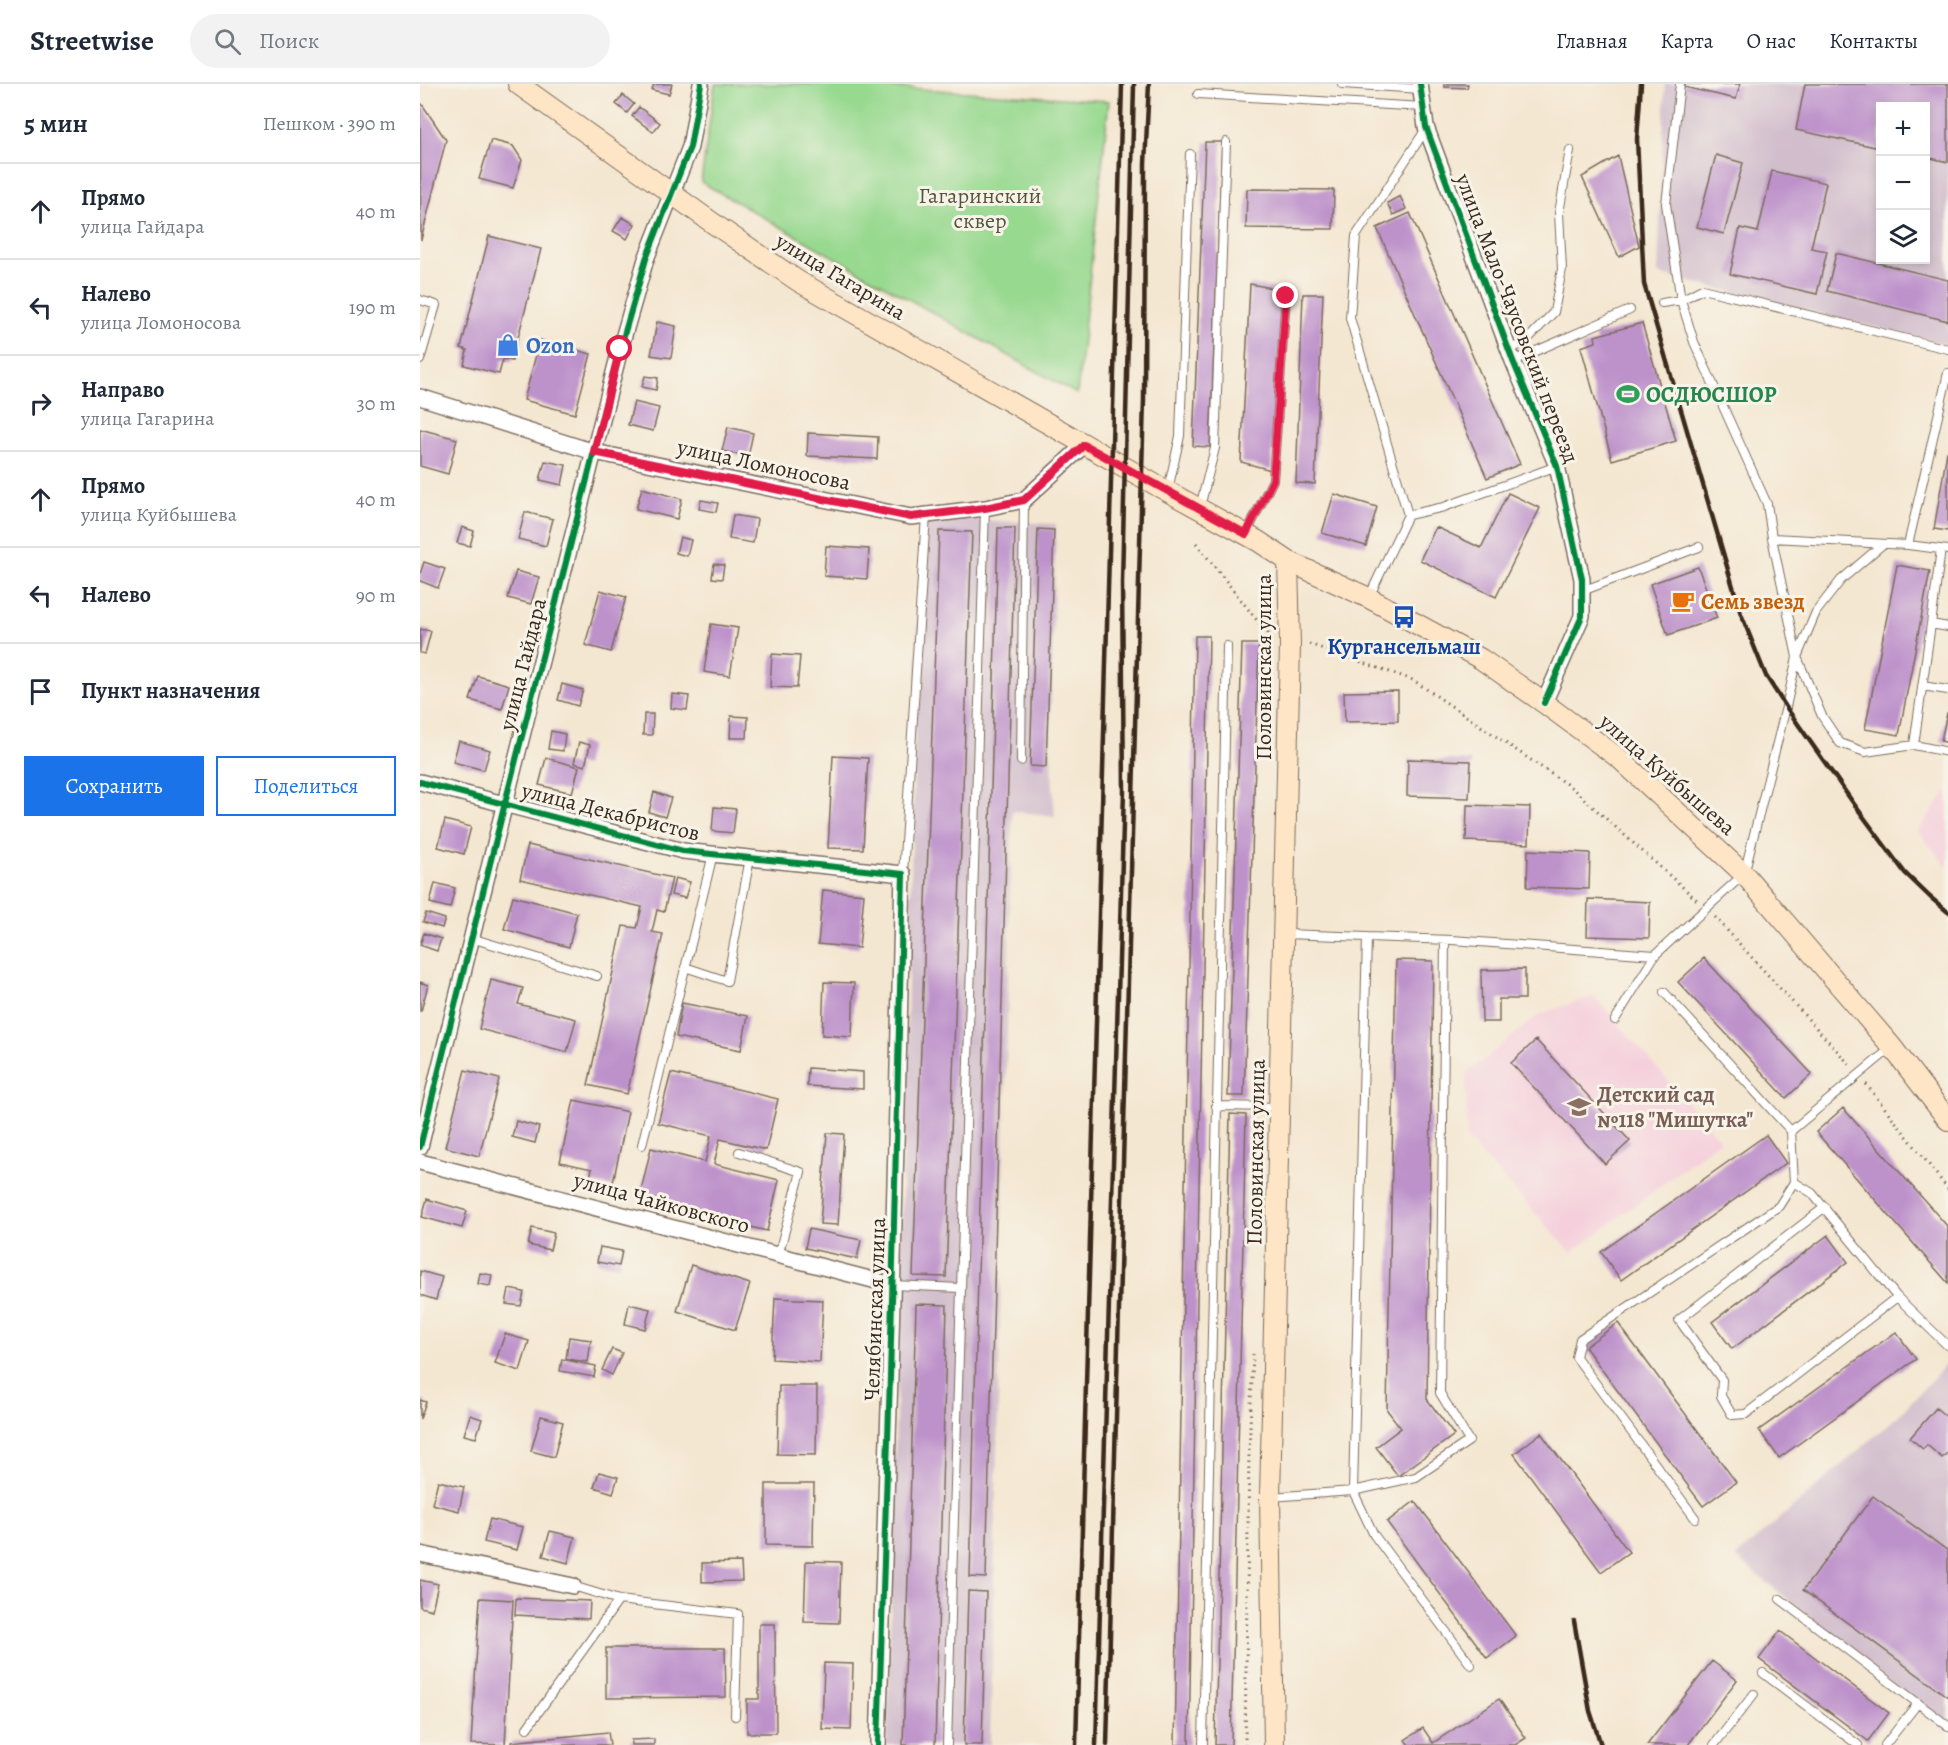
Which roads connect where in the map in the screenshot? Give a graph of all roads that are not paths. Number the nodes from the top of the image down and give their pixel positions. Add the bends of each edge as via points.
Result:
1 (518, 84) edge
2 (701, 84) edge
3 (1342, 84) edge
4 (1680, 84) edge
5 (1421, 86) edge
6 (1198, 94) dead end
7 (1424, 107) junction
8 (1426, 127) junction
9 (1226, 142) dead end
10 (1570, 150) dead end
11 (1190, 154) dead end
12 (672, 194) junction
13 (1286, 296) dead end
14 (420, 300) edge
15 (1681, 300) junction
16 (1662, 303) dead end
17 (1630, 310) dead end
18 (1948, 350) edge
19 (1511, 355) junction
20 (420, 360) edge
21 (1948, 373) edge
22 (1945, 394) edge
23 (420, 397) edge
24 (1084, 445) junction
25 (594, 452) junction
26 (1557, 466) junction
27 (1161, 488) junction
28 (1024, 500) junction
29 (985, 508) junction
30 (1200, 510) junction
31 (926, 515) junction
32 (1408, 515) junction
33 (1246, 534) junction
34 (1773, 538) junction
35 (1883, 544) junction
36 (1908, 545) junction
37 (1700, 546) dead end
38 (1944, 550) edge
39 (1288, 561) junction
40 (1582, 591) junction
41 (1369, 598) junction
42 (1931, 624) junction
43 (1948, 627) edge
44 (1227, 646) dead end
45 (1797, 657) junction
46 (1922, 686) junction
47 (1948, 690) edge
48 (1544, 703) junction
49 (1914, 745) junction
50 (1948, 752) edge
51 (1021, 760) dead end
52 (420, 782) edge
53 (505, 803) junction
54 (713, 854) junction
55 (750, 858) junction
56 (903, 874) junction
57 (1744, 874) junction
58 (1284, 934) junction
59 (471, 938) junction
60 (1367, 938) junction
61 (1445, 940) junction
62 (1655, 955) junction
63 (685, 968) junction
64 (597, 976) dead end
65 (1664, 992) dead end
66 (1615, 1020) dead end
67 (1892, 1047) junction
68 (1216, 1106) junction
69 (1280, 1107) junction
70 (1948, 1120) edge
71 (1791, 1131) junction
72 (642, 1145) dead end
73 (420, 1147) edge
74 (739, 1152) dead end
75 (420, 1162) edge
76 (1794, 1182) junction
77 (1825, 1207) junction
78 (778, 1256) junction
79 (892, 1285) junction
80 (961, 1288) junction
81 (1897, 1297) junction
82 (1948, 1346) edge
83 (1353, 1491) junction
84 (1270, 1497) junction
85 (1695, 1518) dead end
86 (420, 1554) edge
87 (573, 1586) joint
88 (1780, 1599) dead end
89 (619, 1600) junction
90 (1471, 1665) dead end
91 (1763, 1673) dead end
92 (1754, 1694) dead end
93 (1918, 1703) junction
94 (735, 1716) dead end
95 (1948, 1726) edge
96 (527, 1728) dead end
97 (878, 1745) edge
98 (947, 1745) edge
99 (1203, 1745) edge
100 (1274, 1745) edge
101 (1714, 1745) edge
102 (1858, 1745) edge
103 (1885, 1745) edge

1 - 12 main road, улица Гагарина
2 - 12 street, улица Гайдара via 690,147
3 - 5 lane
4 - 15 lane via 1666,204
5 - 7 street, улица Мало-Чаусовский переезд
6 - 7 lane
7 - 8 street, улица Мало-Чаусовский переезд
8 - 19 street, улица Мало-Чаусовский переезд
8 - 32 lane via 1356,236 1350,318
9 - 30 lane via 1215,448
10 - 19 lane via 1559,213 1562,269 1554,312
11 - 27 lane via 1180,436
12 - 24 main road, улица Гагарина via 798,281
12 - 25 street, улица Гайдара via 646,259
13 - 33 lane via 1273,480
14 - 20 lane via 436,305
15 - 16 lane
15 - 18 lane via 1701,289
15 - 34 lane via 1694,342 1767,504
17 - 19 lane
19 - 26 street, улица Мало-Чаусовский переезд
21 - 22 lane
22 - 36 lane
23 - 25 street, улица Ломоносова
24 - 27 main road, улица Гагарина
24 - 28 street
25 - 31 street, улица Ломоносова via 911,517
25 - 53 street, улица Гайдара
26 - 32 lane via 1444,507
26 - 40 street, улица Мало-Чаусовский переезд
27 - 30 main road, улица Куйбышева
28 - 29 street, улица Ломоносова
28 - 51 lane
29 - 31 street, улица Ломоносова
29 - 80 lane
30 - 33 main road, улица Куйбышева
31 - 56 lane
32 - 41 lane
33 - 39 main road, улица Куйбышева
34 - 35 lane
34 - 45 lane
35 - 36 lane
35 - 45 lane via 1840,580 1816,612
36 - 38 lane
37 - 40 lane
38 - 42 lane
39 - 41 main road, улица Куйбышева
39 - 58 main road, Половинская улица
40 - 48 street, улица Мало-Чаусовский переезд via 1582,616
41 - 48 main road, улица Куйбышева via 1481,658
42 - 43 lane
42 - 46 lane
44 - 68 lane
45 - 49 lane via 1822,716 1840,743 1865,752
45 - 57 lane
46 - 47 lane
46 - 49 lane
48 - 57 main road, улица Куйбышева via 1620,759
49 - 50 lane
52 - 53 street, улица Декабристов
53 - 54 street, улица Декабристов via 683,851
53 - 59 street, улица Гайдара
54 - 55 street, улица Декабристов
54 - 63 lane
55 - 56 street, улица Декабристов
55 - 63 lane via 728,981
56 - 79 street, Челябинская улица
57 - 62 lane
57 - 67 main road, улица Куйбышева
58 - 60 lane
58 - 69 main road, Половинская улица
59 - 64 lane
59 - 73 street, улица Гайдара
60 - 61 lane
60 - 83 lane
61 - 62 lane
61 - 83 lane via 1440,1392 1469,1441 1416,1477
62 - 66 lane
63 - 72 lane
65 - 71 lane
67 - 70 main road, улица Куйбышева
67 - 71 lane
68 - 69 lane
68 - 99 lane
69 - 84 main road, Половинская улица
71 - 76 lane
74 - 78 lane via 801,1172
75 - 78 street, улица Чайковского
76 - 77 lane
76 - 85 lane via 1779,1206 1580,1339 1576,1356
77 - 81 lane
77 - 81 lane via 1679,1320 1722,1380 1720,1396 1732,1415 1746,1414
78 - 79 street, улица Чайковского
79 - 80 lane
79 - 97 street, Челябинская улица
80 - 98 lane
81 - 82 lane
83 - 84 lane
83 - 90 lane via 1374,1535
84 - 100 main road, Половинская улица
86 - 87 street
87 - 89 lane
88 - 93 lane
89 - 94 lane via 738,1614
89 - 96 lane
91 - 102 lane
92 - 101 lane
93 - 95 lane
93 - 103 lane

